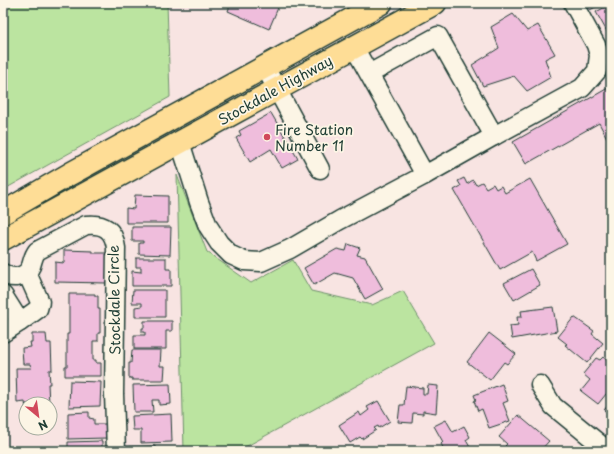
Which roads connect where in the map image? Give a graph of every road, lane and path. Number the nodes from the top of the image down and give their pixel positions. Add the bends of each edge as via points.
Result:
1 (382, 3) edge
2 (435, 3) edge
3 (573, 3) edge
4 (354, 47) junction
5 (265, 67) junction
6 (369, 74) junction
7 (277, 89) junction
8 (143, 134) junction
9 (494, 136) junction
10 (180, 142) junction
11 (320, 168) dead end
12 (425, 175) junction
13 (116, 177) junction
14 (3, 213) edge
15 (3, 239) edge
16 (3, 273) edge
17 (27, 273) junction
18 (3, 295) edge
19 (20, 322) junction
20 (3, 333) edge
21 (540, 384) dead end
22 (116, 451) edge
23 (608, 451) edge

1 - 5 main road, Stockdale Highway
2 - 4 main road, Stockdale Highway
3 - 9 street via 596,45 599,55 597,71 582,88
4 - 6 street
4 - 7 main road, Stockdale Highway
5 - 7 street
5 - 8 main road, Stockdale Highway
6 - 9 street via 438,36
6 - 12 street
7 - 10 main road, Stockdale Highway
7 - 11 street
8 - 13 main road, Stockdale Highway via 143,148 128,160
8 - 14 main road, Stockdale Highway
9 - 12 street
10 - 12 street via 208,226 231,255 244,261 261,262 290,249
10 - 13 main road, Stockdale Highway
13 - 15 main road, Stockdale Highway
16 - 17 street via 15,278
17 - 19 street via 40,302 38,309
17 - 22 street, Stockdale Circle via 37,251 86,225 104,226 115,240
18 - 19 street
19 - 20 street
21 - 23 street via 553,406

